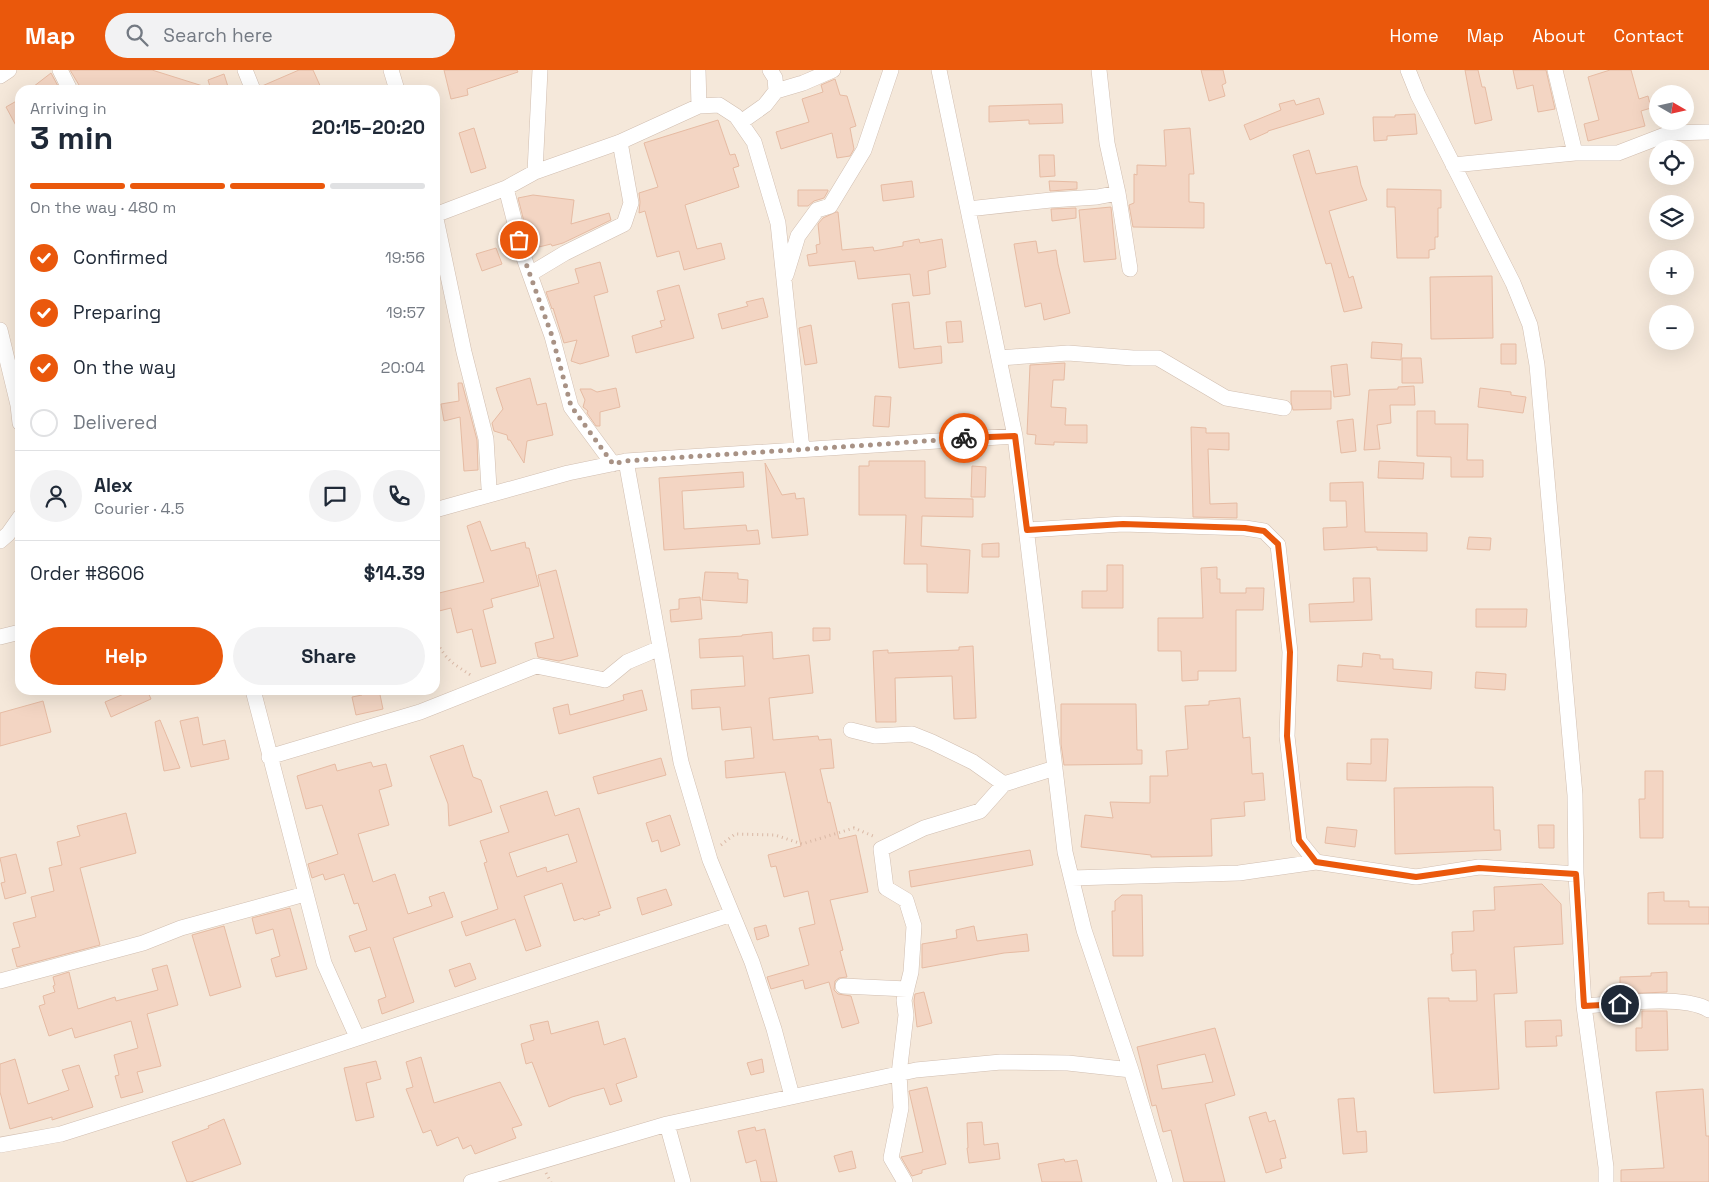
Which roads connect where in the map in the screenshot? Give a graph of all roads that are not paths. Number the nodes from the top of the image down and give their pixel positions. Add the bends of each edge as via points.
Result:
1 (9, 70) edge
2 (60, 70) edge
3 (245, 70) edge
4 (391, 70) edge
5 (540, 70) edge
6 (698, 70) edge
7 (770, 70) edge
8 (833, 70) edge
9 (891, 70) edge
10 (939, 70) edge
11 (1099, 70) edge
12 (1408, 70) edge
13 (1555, 70) edge
14 (0, 76) edge
15 (68, 85) edge
16 (251, 85) edge
17 (396, 85) edge
18 (776, 91) junction
19 (699, 106) junction
20 (741, 122) junction
21 (1709, 132) edge
22 (620, 142) junction
23 (1575, 152) junction
24 (1453, 165) junction
25 (535, 172) junction
26 (506, 188) junction
27 (1118, 193) junction
28 (968, 209) junction
29 (440, 213) edge
30 (440, 239) edge
31 (1130, 269) dead end
32 (530, 274) junction
33 (784, 281) junction
34 (0, 330) edge
35 (999, 358) junction
36 (15, 388) edge
37 (1284, 408) dead end
38 (1015, 436) junction
39 (802, 449) junction
40 (620, 462) junction
41 (494, 493) junction
42 (440, 509) edge
43 (15, 524) edge
44 (1027, 530) junction
45 (0, 541) edge
46 (15, 633) edge
47 (0, 637) edge
48 (660, 648) junction
49 (254, 695) edge
50 (851, 730) dead end
51 (269, 757) junction
52 (1055, 768) junction
53 (1004, 784) junction
54 (1316, 862) junction
55 (1576, 874) junction
56 (1072, 878) junction
57 (305, 894) junction
58 (732, 914) junction
59 (0, 981) edge
60 (843, 986) dead end
61 (907, 989) junction
62 (1584, 1006) junction
63 (1709, 1010) edge
64 (357, 1038) junction
65 (1130, 1070) junction
66 (899, 1074) junction
67 (792, 1096) junction
68 (667, 1124) junction
69 (0, 1145) edge
70 (471, 1182) edge
71 (684, 1182) edge
72 (905, 1182) edge
73 (1165, 1182) edge
74 (1606, 1182) edge

1 - 14 street
2 - 15 street
3 - 16 street
4 - 17 street
5 - 25 street
6 - 19 street
7 - 18 street via 775,78
8 - 18 street
9 - 33 street via 864,150 830,206 817,210 798,236
10 - 28 street
11 - 27 street via 1107,143
12 - 24 street
13 - 23 street
18 - 20 street via 765,105
19 - 20 street via 720,105
19 - 22 street
20 - 33 street via 754,142 778,223
21 - 23 street via 1670,133 1618,153
22 - 25 street
22 - 32 street via 631,203 624,224
23 - 24 street
24 - 55 street via 1513,283 1530,326 1537,365 1575,795
25 - 26 street
26 - 29 street
26 - 32 street
27 - 28 street
27 - 31 street
28 - 35 street
30 - 41 street via 486,438 490,488
32 - 40 street via 552,336 571,406
33 - 39 street
34 - 36 street
35 - 37 street via 1068,353 1158,358 1226,398
35 - 38 street
38 - 39 street
38 - 44 street
39 - 40 street
40 - 41 street
40 - 48 street
41 - 42 street
43 - 45 street
44 - 52 street
44 - 54 street via 1123,524 1245,528 1264,531 1278,544 1290,652 1287,736 1299,840
46 - 47 street
48 - 51 street via 628,662 605,680 536,666 420,712
48 - 58 street via 681,762 709,854
49 - 51 street
50 - 53 street via 875,736 912,734 973,762
51 - 57 street
52 - 53 street
52 - 56 street via 1065,852
53 - 61 street via 980,811 924,828 882,849 886,888 906,900 914,926
54 - 55 street via 1416,877 1479,868
54 - 56 street via 1239,873
55 - 62 street
56 - 65 street via 1084,930
57 - 59 street via 181,928 143,943
57 - 64 street via 324,963
58 - 64 street
58 - 67 street via 752,962
60 - 61 street
61 - 66 street
62 - 63 street via 1674,1001
62 - 74 street
64 - 69 street via 61,1134
65 - 66 street via 1068,1063 1001,1062
65 - 73 street
66 - 67 street
66 - 72 street via 901,1108 892,1158
67 - 68 street
68 - 70 street
68 - 71 street

